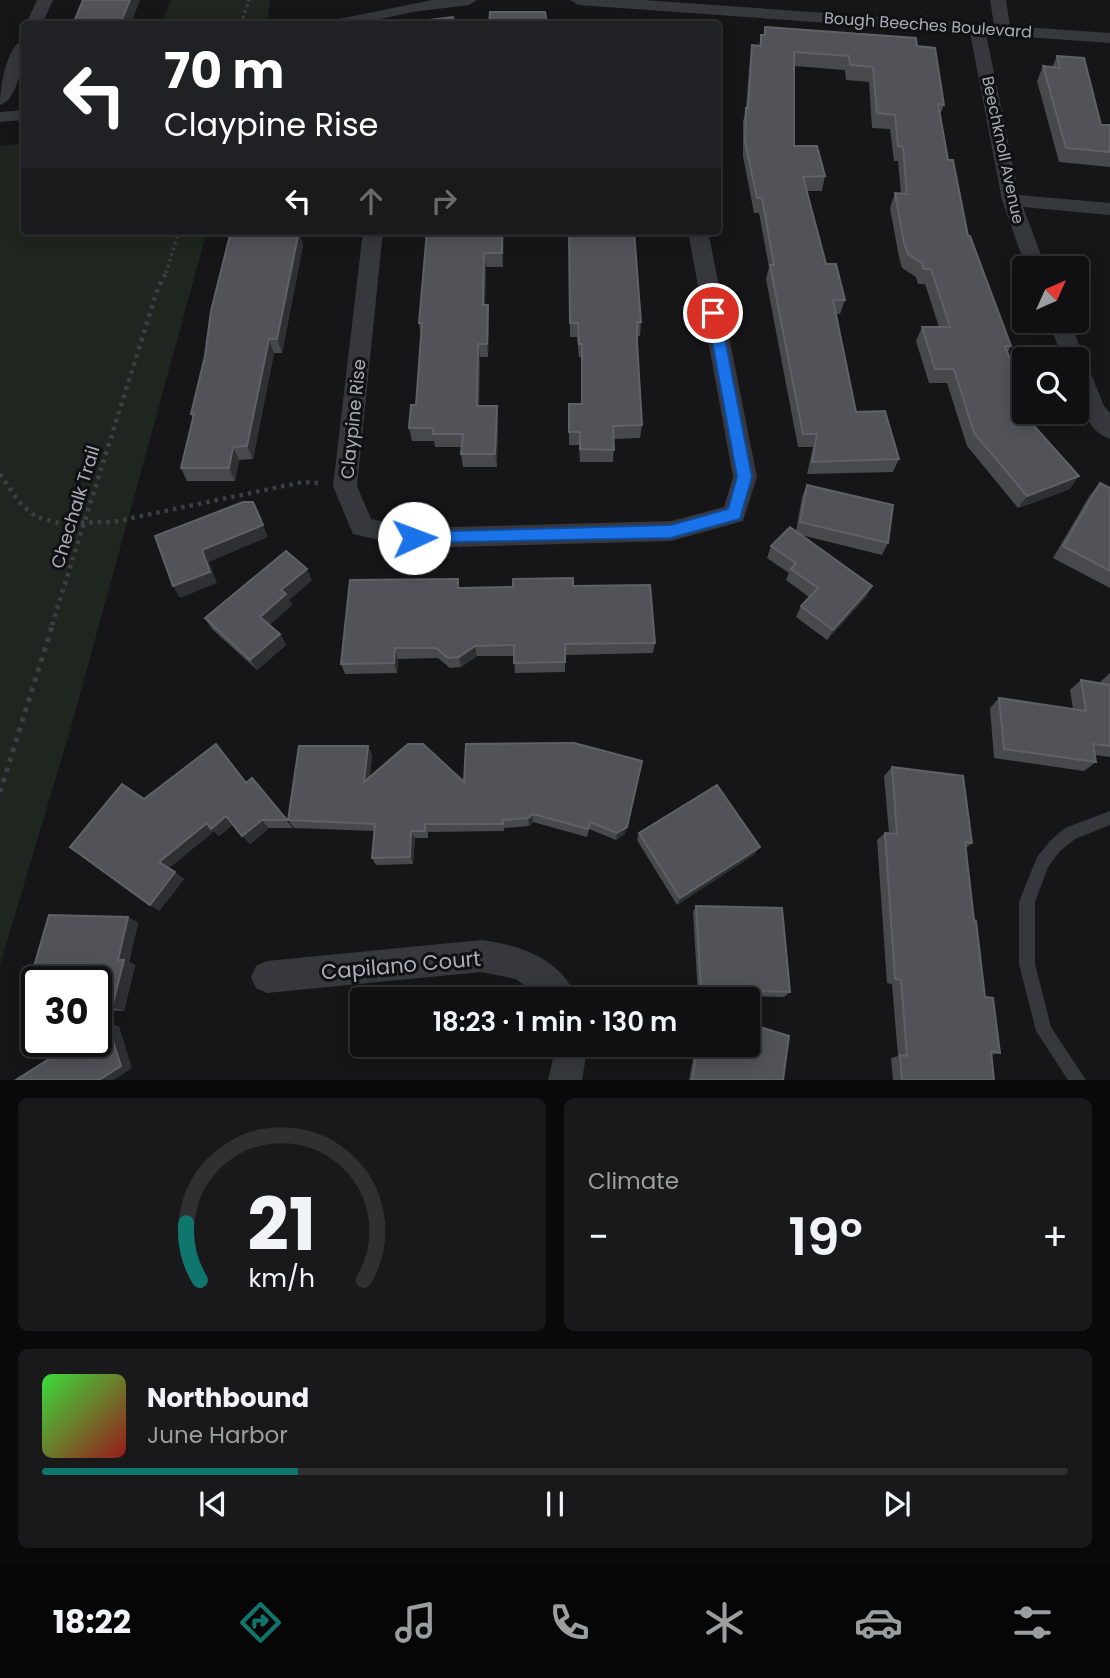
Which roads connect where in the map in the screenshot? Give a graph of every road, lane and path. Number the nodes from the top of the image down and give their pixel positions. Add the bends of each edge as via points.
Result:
1 (45, 0) edge
2 (249, 0) edge
3 (469, 0) edge
4 (578, 0) edge
5 (998, 0) edge
6 (696, 3) edge
7 (35, 21) edge
8 (242, 21) edge
9 (352, 21) edge
10 (694, 21) edge
11 (977, 29) junction
12 (1003, 30) junction
13 (1110, 38) edge
14 (21, 52) edge
15 (0, 100) edge
16 (21, 115) edge
17 (0, 117) edge
18 (1010, 200) junction
19 (1110, 209) edge
20 (178, 235) edge
21 (373, 235) edge
22 (699, 235) edge
23 (1031, 256) edge
24 (1089, 396) edge
25 (1110, 430) edge
26 (0, 474) edge
27 (345, 486) junction
28 (84, 523) junction
29 (0, 792) edge
30 (1110, 822) edge
31 (267, 977) dead end
32 (552, 987) edge
33 (570, 1057) edge
34 (565, 1080) edge
35 (1078, 1080) edge

1 - 7 street
2 - 8 path
3 - 9 street
4 - 6 street, Bough Beeches Boulevard
5 - 12 street
6 - 10 street
6 - 11 street, Bough Beeches Boulevard
11 - 12 street, Bough Beeches Boulevard
11 - 18 street, Beechknoll Avenue
12 - 13 street, Bough Beeches Boulevard
14 - 15 street
16 - 17 street
18 - 19 street
18 - 23 street, Beechknoll Avenue
20 - 28 path, Chechalk Trail
21 - 27 street, Claypine Rise
22 - 27 street, Claypine Rise via 745,477 734,514 671,531 414,538 362,527
24 - 25 street
26 - 28 path via 36,517
27 - 28 path via 303,482 113,522
28 - 29 path, Chechalk Trail
30 - 35 lane via 1070,833 1055,846 1042,862 1027,902 1027,964 1044,1031
31 - 32 street, Capilano Court via 481,956 536,971
33 - 34 street

